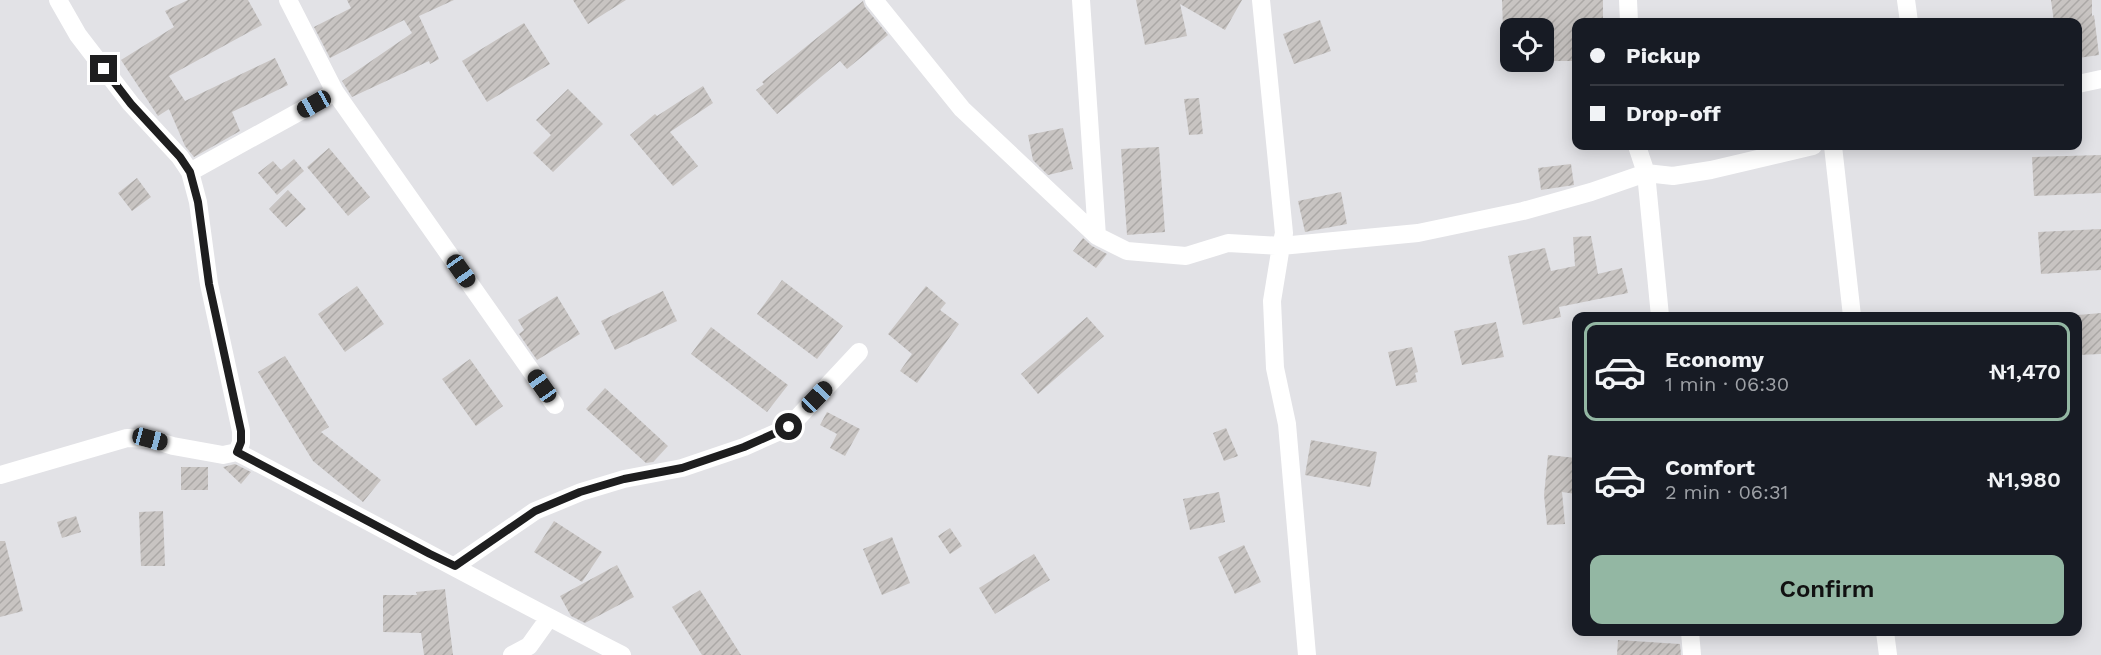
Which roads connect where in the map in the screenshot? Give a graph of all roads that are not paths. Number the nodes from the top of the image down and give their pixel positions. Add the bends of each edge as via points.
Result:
1 (58, 0) edge
2 (288, 0) edge
3 (874, 0) edge
4 (1081, 0) edge
5 (1261, 0) edge
6 (1628, 0) edge
7 (1906, 0) edge
8 (1629, 18) edge
9 (1908, 18) edge
10 (2101, 79) edge
11 (2082, 83) edge
12 (335, 92) junction
13 (1638, 150) edge
14 (1796, 150) edge
15 (1833, 150) edge
16 (190, 172) junction
17 (1646, 173) junction
18 (1097, 236) junction
19 (1281, 246) junction
20 (1660, 312) edge
21 (1852, 312) edge
22 (859, 352) dead end
23 (555, 405) dead end
24 (237, 452) junction
25 (0, 475) edge
26 (455, 566) junction
27 (549, 618) junction
28 (1690, 636) edge
29 (1886, 636) edge
30 (512, 655) edge
31 (622, 655) edge
32 (1307, 655) edge
33 (1692, 655) edge
34 (1888, 655) edge

1 - 16 street via 78,35
2 - 12 street
3 - 18 street via 962,109
4 - 18 street
5 - 19 street via 1284,233
6 - 8 street
7 - 9 street
10 - 11 street
12 - 16 street
12 - 23 street
13 - 17 street
14 - 17 street via 1673,176
15 - 21 street
16 - 24 street via 241,431
17 - 19 street via 1523,211 1418,233
17 - 20 street
18 - 19 street via 1127,251 1186,256 1228,243
19 - 32 street via 1272,301 1275,368 1287,424
22 - 26 street via 789,427 682,468 580,492 535,511
24 - 25 street via 223,455 150,439 127,438
24 - 26 street
26 - 27 street
27 - 30 street via 529,646
27 - 31 street
28 - 33 street
29 - 34 street

